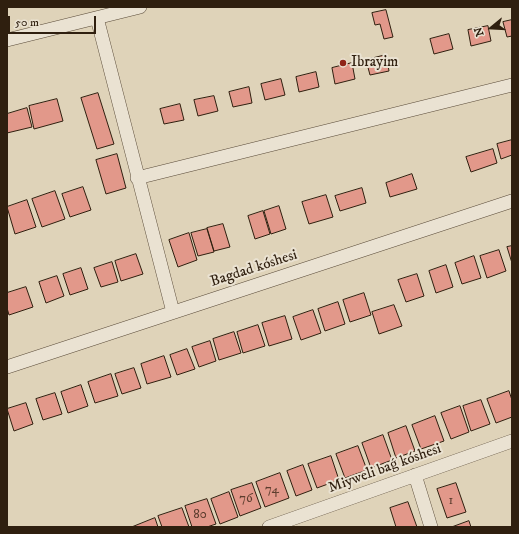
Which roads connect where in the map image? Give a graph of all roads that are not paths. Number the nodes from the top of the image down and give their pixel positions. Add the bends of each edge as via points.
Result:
1 (140, 7) edge
2 (97, 18) junction
3 (7, 40) edge
4 (512, 85) edge
5 (137, 178) junction
6 (512, 201) edge
7 (173, 312) junction
8 (7, 367) edge
9 (512, 441) edge
10 (415, 475) junction
11 (291, 523) edge
12 (268, 527) edge
13 (431, 527) edge

1 - 2 street
2 - 3 street
2 - 5 street
4 - 5 street
5 - 7 street
6 - 7 street, Bagdad kóshesi
7 - 8 street, Bagdad kóshesi
9 - 10 street, Miyweli baǵ kóshesi
10 - 11 street, Miyweli baǵ kóshesi
10 - 13 street
11 - 12 street, Miyweli baǵ kóshesi

